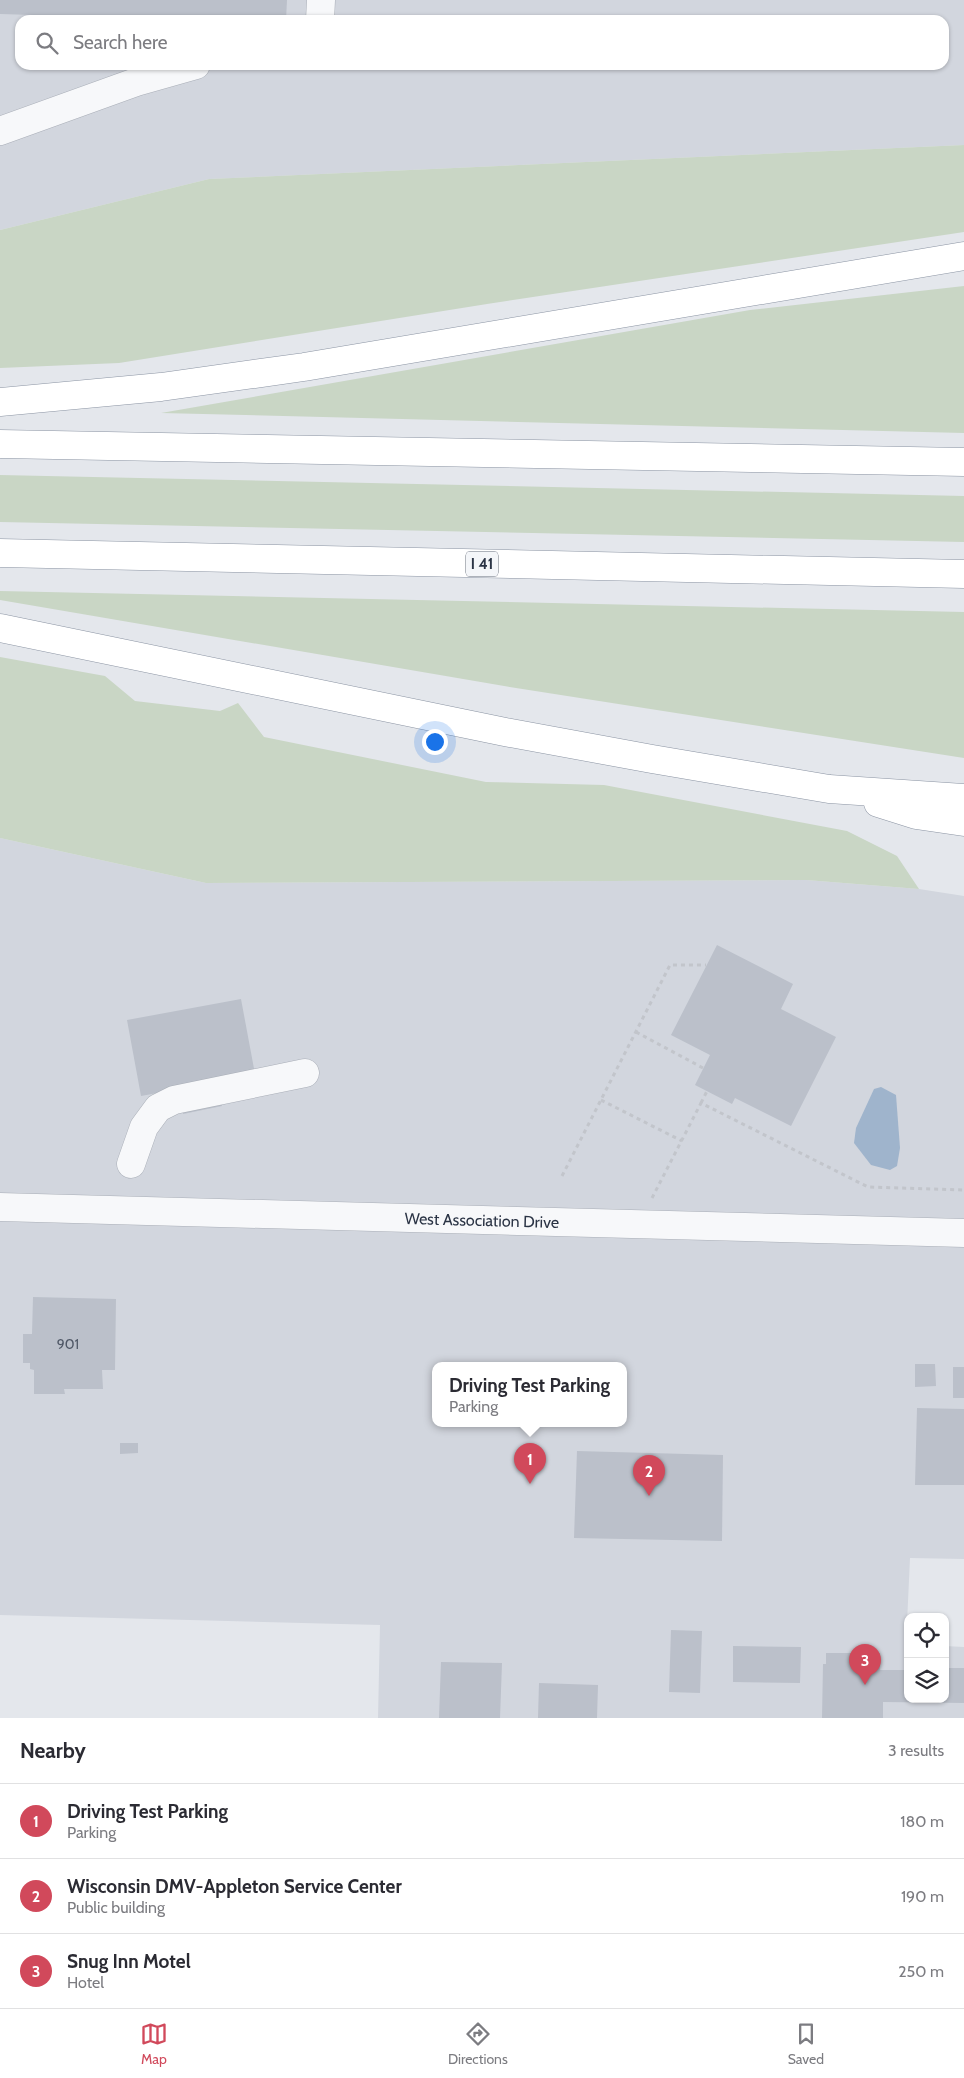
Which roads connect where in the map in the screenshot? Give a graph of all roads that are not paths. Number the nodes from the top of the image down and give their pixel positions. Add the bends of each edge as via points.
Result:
1 (321, 0) edge
2 (320, 15) edge
3 (178, 70) edge
4 (0, 130) edge
5 (964, 256) edge
6 (0, 402) edge
7 (0, 444) edge
8 (964, 462) edge
9 (0, 553) edge
10 (964, 574) edge
11 (0, 628) edge
12 (829, 789) junction
13 (964, 798) edge
14 (964, 822) edge
15 (305, 1073) dead end
16 (131, 1164) dead end
17 (0, 1207) edge
18 (964, 1233) edge

1 - 2 street
3 - 4 street
5 - 6 highway via 304,367 161,387
7 - 8 highway
9 - 10 highway, I 41
11 - 12 highway via 505,732
12 - 13 highway
12 - 14 highway via 916,814
15 - 16 street via 174,1100 158,1108 144,1127
17 - 18 street, West Association Drive

